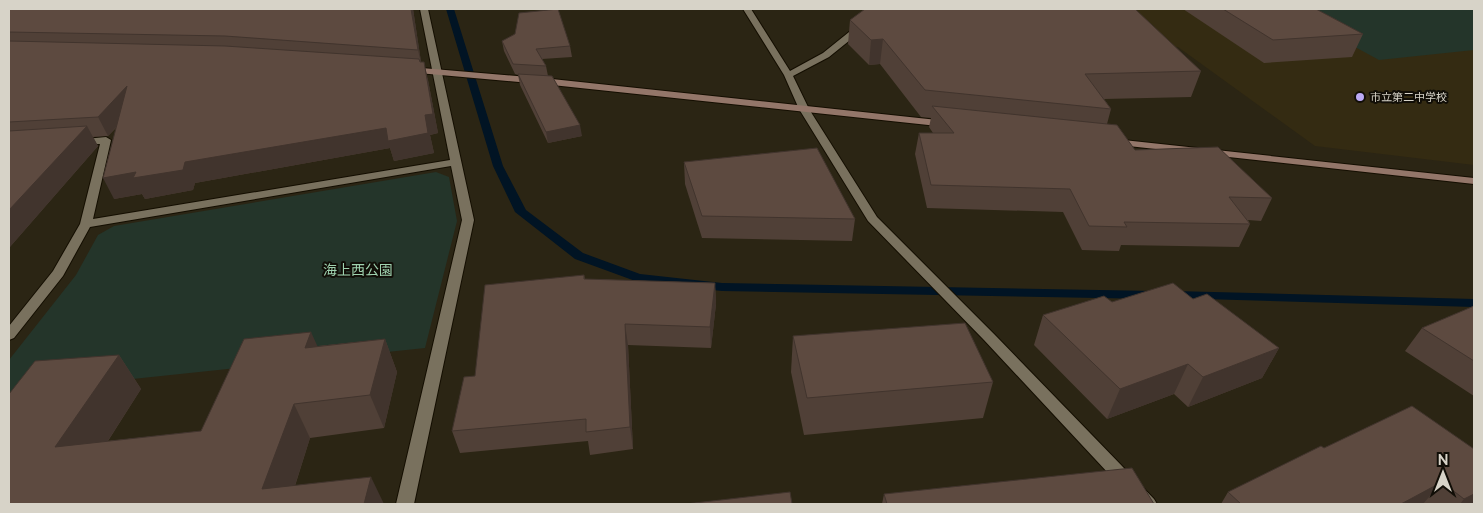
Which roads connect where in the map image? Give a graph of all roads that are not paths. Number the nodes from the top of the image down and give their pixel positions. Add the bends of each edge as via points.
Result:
1 (424, 9) edge
2 (747, 9) edge
3 (870, 20) edge
4 (401, 70) edge
5 (438, 72) junction
6 (788, 74) junction
7 (804, 109) junction
8 (962, 126) edge
9 (1100, 140) edge
10 (67, 143) edge
11 (456, 162) junction
12 (1474, 181) edge
13 (86, 224) junction
14 (9, 335) edge
15 (405, 504) edge
16 (1148, 504) edge

1 - 5 street
2 - 6 street
3 - 6 street via 826,55
4 - 5 street
5 - 7 street
5 - 11 street
6 - 7 street
7 - 8 street
7 - 16 street via 872,219
9 - 12 street
10 - 13 street via 106,140
11 - 13 street
11 - 15 street via 468,220
13 - 14 street via 58,273

